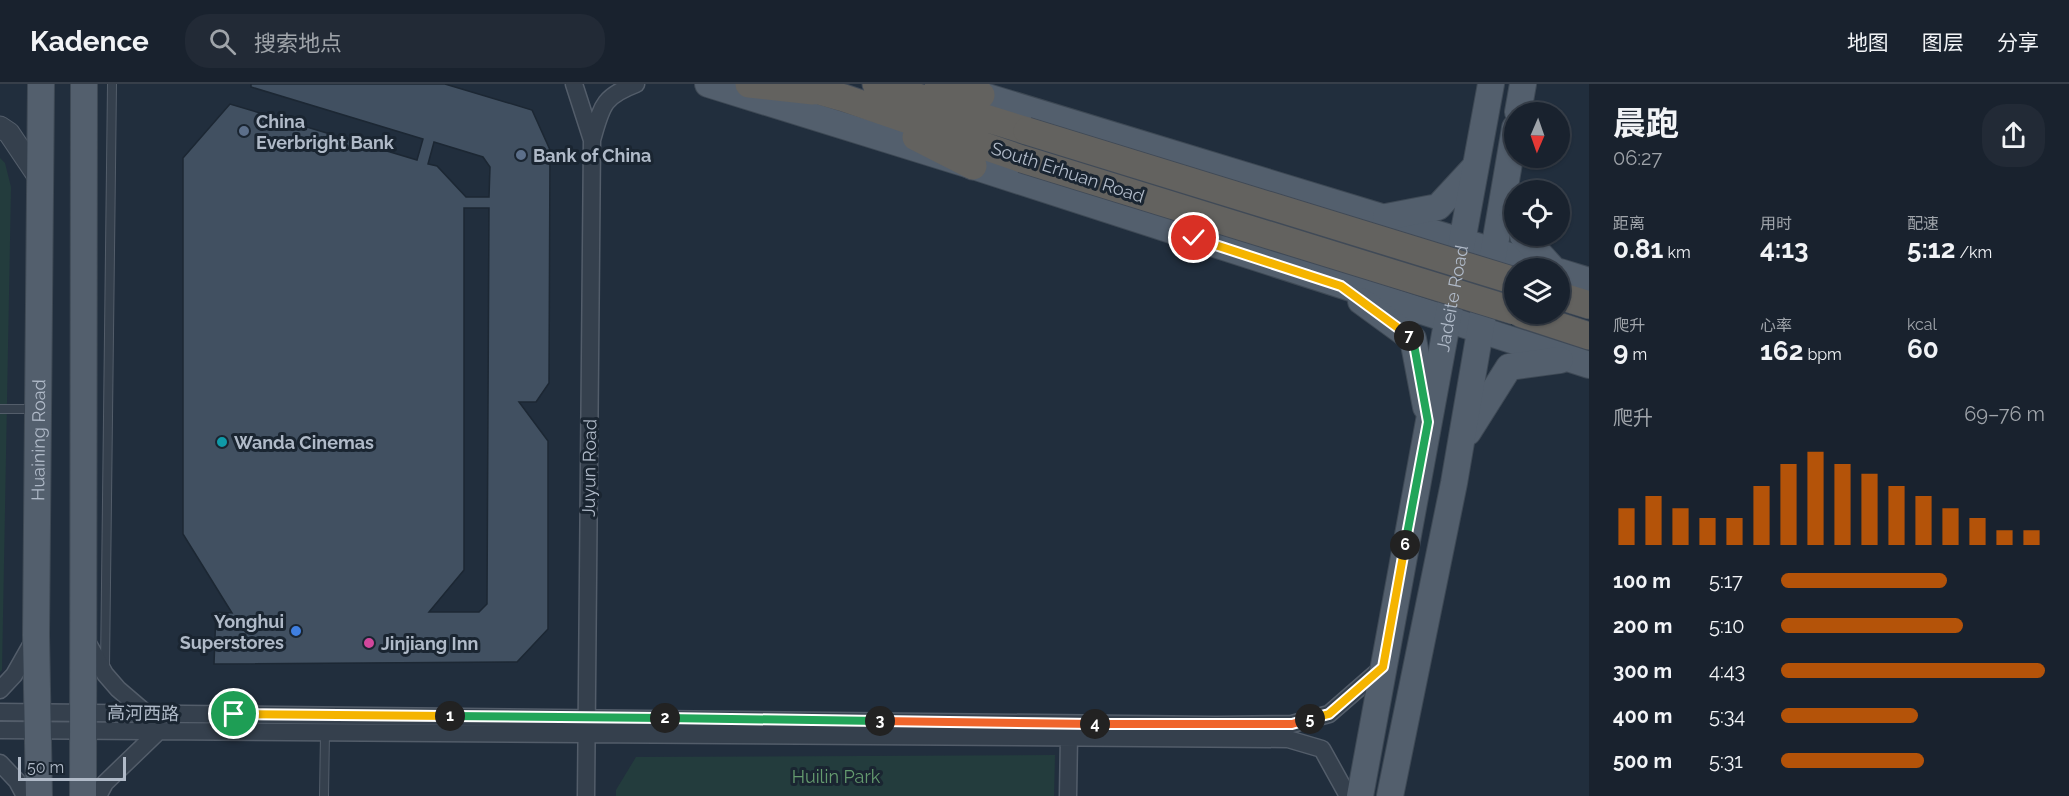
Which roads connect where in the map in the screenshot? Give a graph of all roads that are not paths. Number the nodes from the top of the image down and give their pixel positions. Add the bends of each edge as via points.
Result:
1 (41, 84) edge
2 (84, 84) edge
3 (112, 84) edge
4 (574, 84) edge
5 (636, 84) edge
6 (708, 84) edge
7 (749, 84) edge
8 (876, 84) edge
9 (910, 84) edge
10 (946, 84) edge
11 (1491, 84) edge
12 (1522, 84) edge
13 (806, 88) edge
14 (981, 95) junction
15 (844, 98) junction
16 (1519, 102) edge
17 (0, 127) edge
18 (592, 140) junction
19 (973, 166) junction
20 (1476, 167) junction
21 (1508, 169) joint
22 (40, 179) junction
23 (1510, 180) edge
24 (1381, 218) junction
25 (1462, 242) junction
26 (1532, 246) edge
27 (1494, 252) junction
28 (1515, 258) edge
29 (1542, 258) edge
30 (1570, 275) edge
31 (1504, 279) edge
32 (1589, 281) edge
33 (1341, 286) junction
34 (1570, 299) edge
35 (1589, 305) edge
36 (1504, 308) edge
37 (1447, 320) junction
38 (1552, 324) edge
39 (1480, 331) junction
40 (1589, 336) edge
41 (1579, 362) edge
42 (0, 409) edge
43 (38, 409) junction
44 (1428, 422) junction
45 (1461, 443) junction
46 (36, 635) junction
47 (84, 636) junction
48 (1383, 667) junction
49 (105, 674) junction
50 (0, 690) edge
51 (0, 712) edge
52 (146, 713) junction
53 (586, 717) junction
54 (38, 721) junction
55 (84, 721) junction
56 (0, 730) edge
57 (159, 731) junction
58 (325, 733) junction
59 (586, 735) junction
60 (1069, 736) junction
61 (0, 764) edge
62 (25, 796) edge
63 (39, 796) edge
64 (83, 796) edge
65 (98, 796) edge
66 (324, 796) edge
67 (586, 796) edge
68 (1068, 796) edge
69 (1348, 796) edge
70 (1360, 796) edge
71 (1390, 796) edge

1 - 22 main road, Huaining Road
2 - 47 main road
3 - 49 lane
4 - 18 street
5 - 18 street via 615,92 602,107
6 - 19 main road
7 - 13 highway, South Erhuan Road
8 - 31 highway, South Erhuan Road, bridge
9 - 14 highway
10 - 14 main road
11 - 20 main road, Jadeite Road
12 - 16 main road
13 - 15 highway, South Erhuan Road
14 - 24 main road
15 - 19 highway
15 - 36 highway, South Erhuan Road, bridge via 1022,159
17 - 22 street via 9,133
18 - 53 street, Juyun Road
19 - 33 main road
20 - 24 main road via 1438,207
20 - 25 main road, Jadeite Road
21 - 23 main road
21 - 27 main road, Jadeite Road
22 - 43 main road, Huaining Road
24 - 25 main road
25 - 27 main road
25 - 37 main road, Jadeite Road
26 - 29 main road
27 - 28 main road
27 - 39 main road, Jadeite Road
30 - 32 main road
33 - 37 main road
33 - 44 main road via 1413,339
34 - 35 highway
37 - 39 main road
37 - 44 main road, Jadeite Road
38 - 40 highway
39 - 41 main road
39 - 45 main road, Jadeite Road
41 - 45 main road via 1509,367
42 - 43 lane
43 - 46 main road, Huaining Road
44 - 48 main road, Jadeite Road
45 - 71 main road, Jadeite Road
46 - 50 street via 14,675
46 - 54 main road, Huaining Road
47 - 49 street
47 - 55 main road
48 - 53 street, 高河西路 via 1329,714 1292,724
48 - 70 main road, Jadeite Road
49 - 52 street
51 - 54 street, 高河西路
52 - 53 street, 高河西路
52 - 55 street, 高河西路
53 - 59 street, Juyun Road
54 - 55 street, 高河西路
54 - 56 street, 高河西路
54 - 63 main road, Huaining Road
55 - 57 street, 高河西路
55 - 64 main road
57 - 58 street, 高河西路
57 - 65 street via 105,783
58 - 59 street, 高河西路
58 - 66 lane
59 - 60 street, 高河西路
59 - 67 street, Juyun Road
60 - 68 street
60 - 69 street, 高河西路 via 1288,739 1322,749
61 - 62 street

